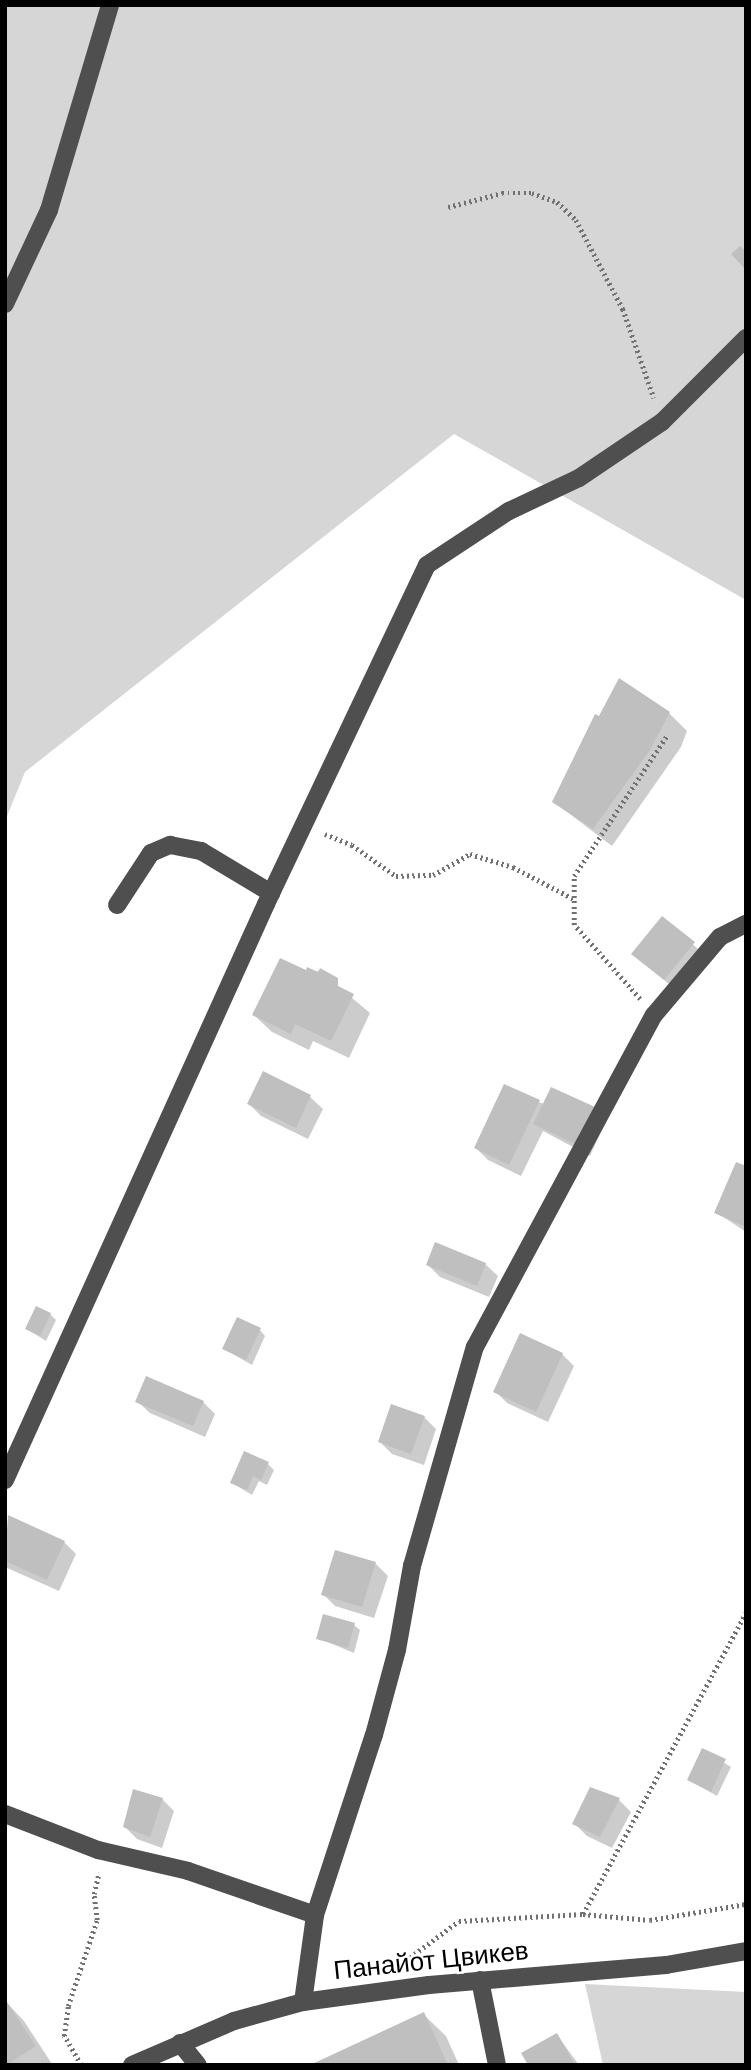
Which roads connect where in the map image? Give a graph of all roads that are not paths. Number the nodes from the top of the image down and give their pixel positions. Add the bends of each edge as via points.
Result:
1 (110, 5) edge
2 (5, 304) edge
3 (746, 338) edge
4 (271, 893) junction
5 (117, 905) dead end
6 (746, 925) edge
7 (5, 1480) edge
8 (5, 1814) edge
9 (315, 1915) junction
10 (746, 1951) edge
11 (480, 1980) junction
12 (303, 2002) junction
13 (180, 2043) junction
14 (132, 2065) edge
15 (198, 2065) edge
16 (497, 2065) edge

1 - 2 street via 49,210
3 - 4 street via 662,422 579,478 509,511 427,565
4 - 5 street via 201,851 170,845 151,853
4 - 7 street
6 - 9 street via 720,937 654,1015 475,1347 412,1566 397,1650 374,1735
8 - 9 street via 101,1851 188,1871
9 - 12 street
10 - 11 street, Панайот Цвикев via 666,1965
11 - 12 street, Панайот Цвикев
11 - 16 street
12 - 13 street, Панайот Цвикев via 234,2021
13 - 14 street, Панайот Цвикев
13 - 15 street

